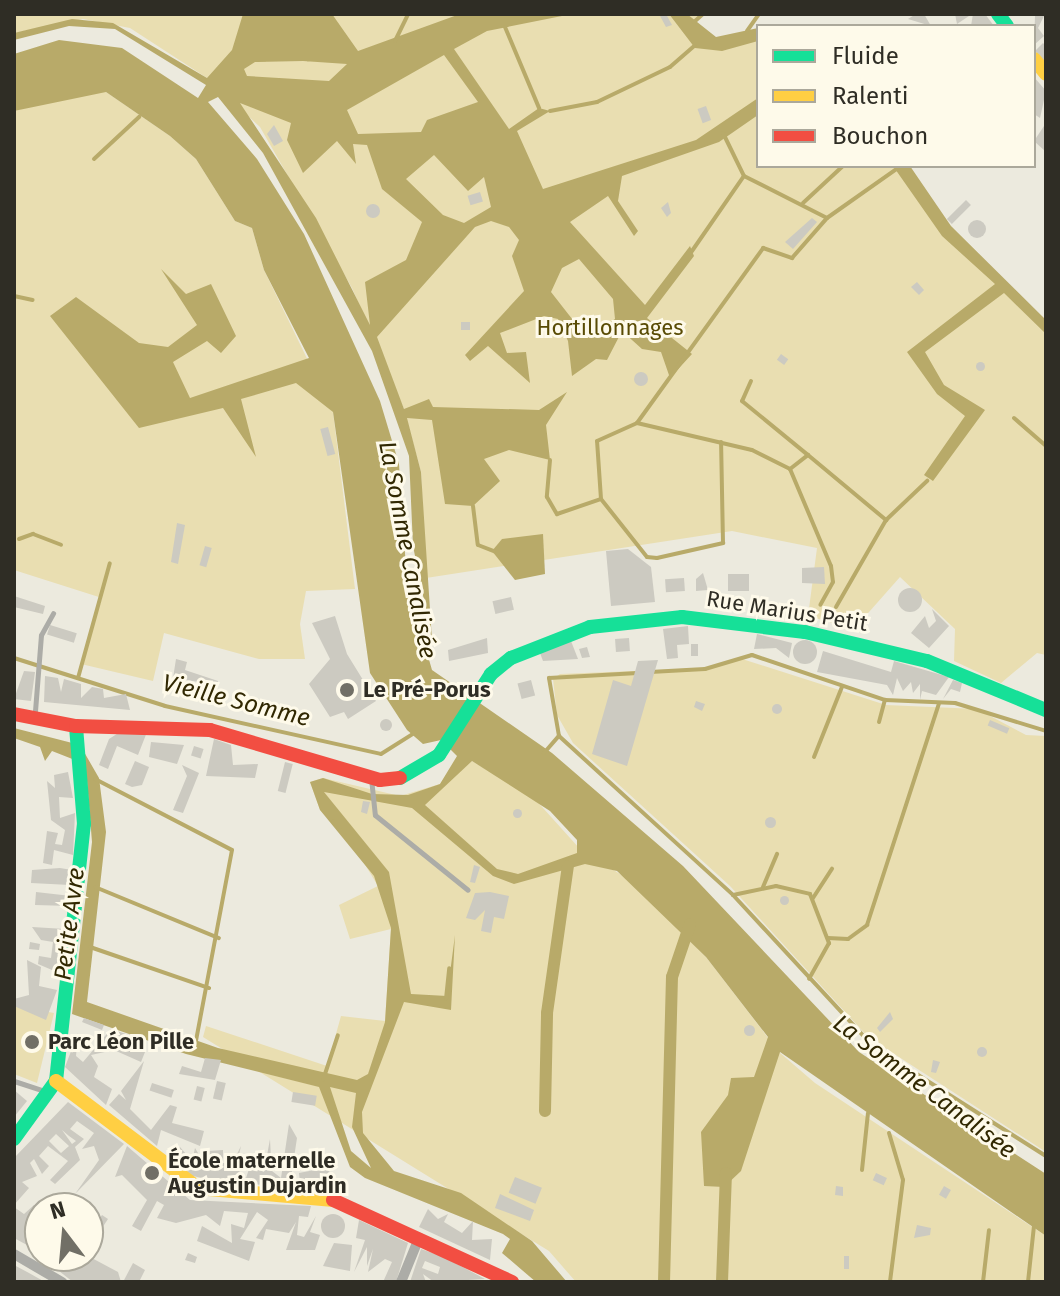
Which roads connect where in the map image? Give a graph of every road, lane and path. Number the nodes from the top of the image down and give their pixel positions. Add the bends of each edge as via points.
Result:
1 (53, 613) dead end
2 (1046, 710) edge
3 (35, 711) junction
4 (14, 712) edge
5 (74, 732) junction
6 (371, 783) junction
7 (468, 890) dead end
8 (14, 1081) edge
9 (52, 1087) junction
10 (14, 1139) edge
11 (419, 1238) junction
12 (14, 1254) edge
13 (62, 1282) edge
14 (401, 1282) edge
15 (512, 1282) edge

1 - 3 lane via 41,635
2 - 6 street, Rue Marius Petit via 953,667 817,634 703,617 564,634 511,658 481,689 439,755 404,777
3 - 4 street
3 - 5 street
4 - 5 street
5 - 6 street via 210,730
5 - 9 street via 84,824
6 - 7 lane via 373,807
8 - 9 lane
9 - 10 street
9 - 11 street via 77,1094 198,1188 331,1199
11 - 14 street
11 - 15 street
12 - 13 street

